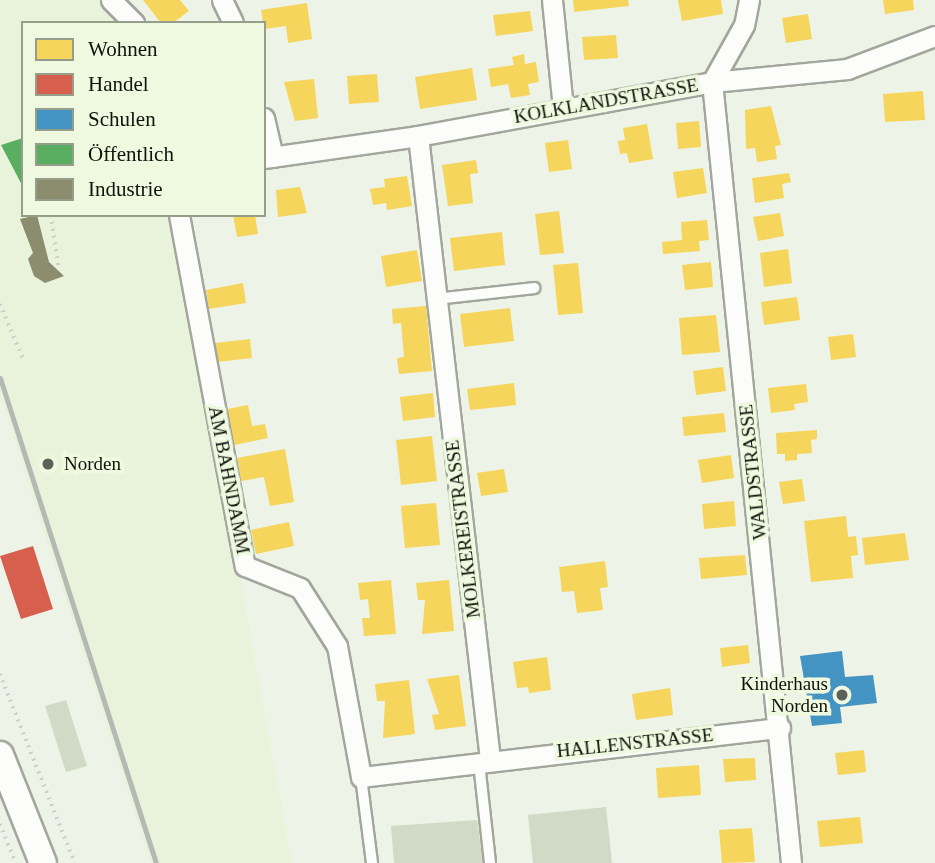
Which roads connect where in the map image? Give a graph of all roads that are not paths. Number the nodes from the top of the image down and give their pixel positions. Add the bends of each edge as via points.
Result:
1 (111, 0) edge
2 (222, 0) edge
3 (551, 0) edge
4 (748, 0) edge
5 (132, 21) edge
6 (232, 21) edge
7 (935, 36) edge
8 (712, 82) junction
9 (563, 108) junction
10 (266, 134) edge
11 (418, 136) junction
12 (269, 158) edge
13 (179, 217) edge
14 (534, 288) dead end
15 (436, 299) junction
16 (780, 728) junction
17 (0, 755) edge
18 (484, 760) junction
19 (361, 777) junction
20 (43, 863) edge
21 (372, 863) edge
22 (490, 863) edge
23 (792, 863) edge

1 - 5 street
2 - 6 street
3 - 9 street
4 - 8 street via 744,25
7 - 8 street, KOLKLANDSTRASSE via 847,69
8 - 9 street, KOLKLANDSTRASSE
8 - 16 street, WALDSTRASSE
9 - 11 street, KOLKLANDSTRASSE
10 - 12 street, KOLKLANDSTRASSE
11 - 12 street, KOLKLANDSTRASSE
11 - 15 street, MOLKEREISTRASSE
13 - 19 street, AM BAHNDAMM via 245,566 300,588 337,646
14 - 15 lane
15 - 18 street, MOLKEREISTRASSE
16 - 18 street, HALLENSTRASSE
16 - 23 street, WALDSTRASSE
17 - 20 main road
18 - 19 street
18 - 22 lane
19 - 21 lane

